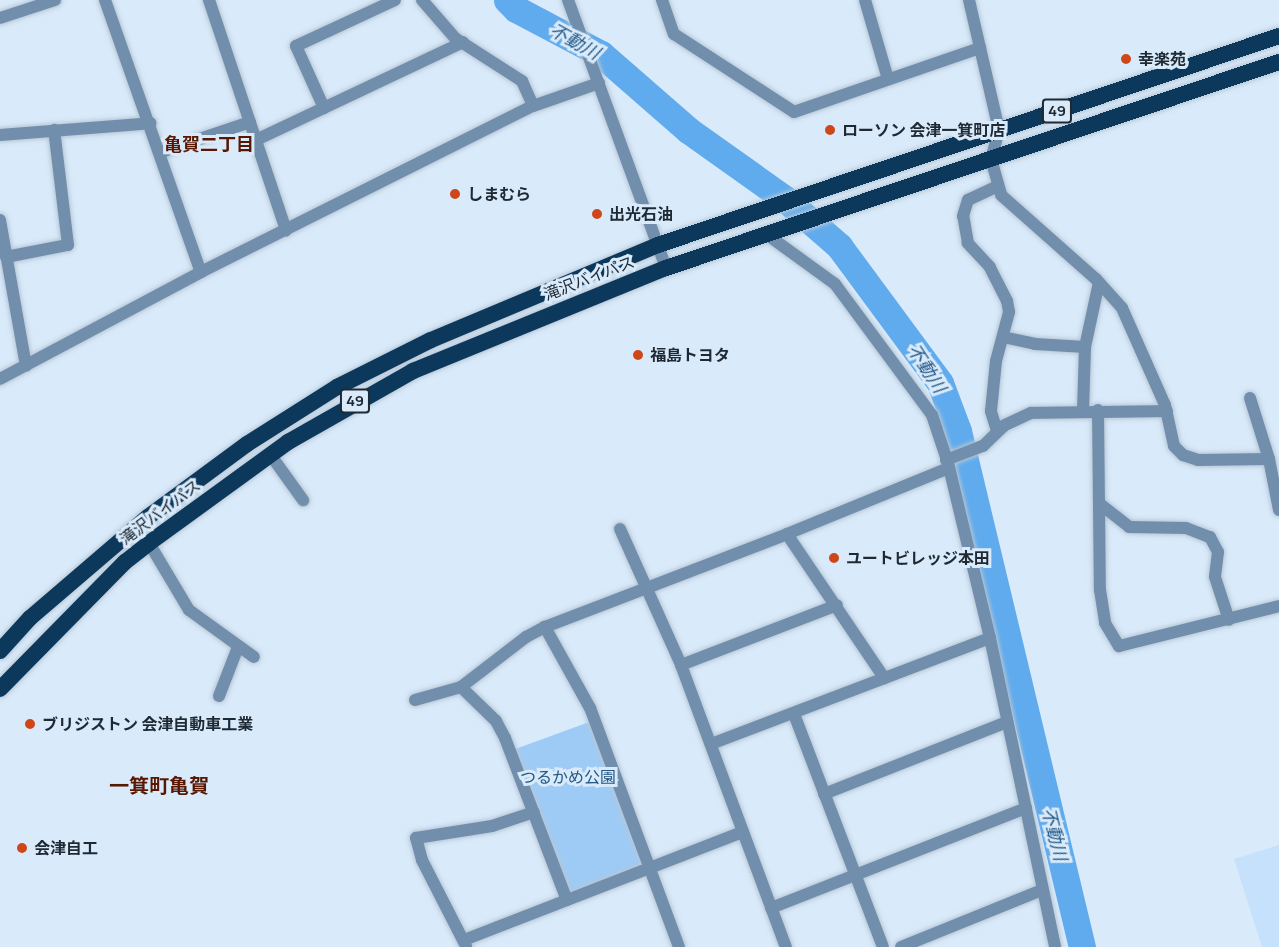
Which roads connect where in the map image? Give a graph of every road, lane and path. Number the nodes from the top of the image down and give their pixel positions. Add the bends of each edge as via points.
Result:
1 (55, 0) edge
2 (105, 0) edge
3 (209, 0) edge
4 (395, 0) edge
5 (422, 0) edge
6 (568, 0) edge
7 (662, 0) edge
8 (865, 0) edge
9 (969, 0) edge
10 (0, 18) edge
11 (1279, 36) edge
12 (463, 42) junction
13 (980, 48) junction
14 (1279, 62) edge
15 (597, 78) junction
16 (888, 79) junction
17 (533, 106) junction
18 (324, 108) junction
19 (250, 122) junction
20 (150, 123) junction
21 (54, 130) junction
22 (999, 130) junction
23 (0, 135) edge
24 (256, 140) junction
25 (161, 152) junction
26 (991, 159) junction
27 (998, 186) junction
28 (0, 220) edge
29 (286, 230) junction
30 (773, 232) junction
31 (658, 245) junction
32 (6, 257) junction
33 (666, 268) junction
34 (201, 272) junction
35 (1099, 282) junction
36 (1004, 337) junction
37 (1084, 347) junction
38 (27, 366) junction
39 (0, 379) edge
40 (1250, 398) dead end
41 (1098, 410) junction
42 (1083, 411) junction
43 (1167, 411) junction
44 (997, 431) junction
45 (270, 454) junction
46 (1269, 459) junction
47 (950, 462) junction
48 (303, 500) dead end
49 (1100, 504) junction
50 (1279, 510) edge
51 (621, 529) dead end
52 (787, 534) junction
53 (148, 543) junction
54 (647, 590) junction
55 (837, 605) junction
56 (1279, 606) edge
57 (1229, 620) junction
58 (545, 627) junction
59 (990, 638) junction
60 (238, 647) junction
61 (0, 651) edge
62 (254, 657) dead end
63 (681, 665) junction
64 (884, 678) junction
65 (461, 687) junction
66 (0, 689) edge
67 (219, 696) dead end
68 (415, 700) dead end
69 (794, 714) junction
70 (1007, 722) junction
71 (711, 744) junction
72 (824, 794) junction
73 (1026, 808) junction
74 (534, 812) junction
75 (743, 832) junction
76 (649, 868) junction
77 (855, 875) junction
78 (1042, 890) junction
79 (567, 900) junction
80 (771, 908) junction
81 (465, 943) edge
82 (679, 947) edge
83 (786, 947) edge
84 (883, 947) edge
85 (901, 947) edge
86 (1055, 947) edge

1 - 10 street
2 - 20 street
3 - 19 street
4 - 18 street via 296,46
5 - 12 street
6 - 15 street
7 - 16 street via 675,34 794,112
8 - 16 street
9 - 13 street
11 - 22 highway, 滝沢バイパス / 49
12 - 17 street via 518,77
12 - 18 street
13 - 16 street
13 - 22 street
14 - 26 highway, 滝沢バイパス / 49
15 - 17 street
15 - 31 street
17 - 29 street
18 - 24 street
19 - 24 street
19 - 25 street
20 - 21 street
20 - 25 street
21 - 23 street
21 - 32 street via 68,244
22 - 26 street
22 - 31 highway, 滝沢バイパス / 49
24 - 29 street
25 - 34 street
26 - 27 street
26 - 30 highway, 滝沢バイパス / 49
27 - 35 street via 1001,195
27 - 36 street via 968,200 963,216 968,243 990,267 1007,301
28 - 32 street
29 - 34 street
30 - 33 highway, 滝沢バイパス / 49
30 - 47 street via 835,284 879,339 932,415
31 - 33 street
31 - 61 highway, 滝沢バイパス / 49 via 431,340 337,387 281,421 148,517 30,618
32 - 38 street
33 - 45 highway, 滝沢バイパス / 49 via 413,371 343,408
34 - 38 street
35 - 37 street
35 - 43 street via 1122,308
36 - 37 street via 1035,344
36 - 44 street via 996,360 991,411
37 - 42 street
38 - 39 street
40 - 46 street
41 - 42 street
41 - 43 street
41 - 49 street
42 - 44 street via 1031,413
43 - 46 street via 1174,446 1183,455 1198,460
44 - 47 street via 983,446
45 - 48 street
45 - 53 highway, 滝沢バイパス / 49
46 - 50 street
47 - 52 street
47 - 59 street
49 - 57 street via 1130,527 1186,528 1210,537 1218,552 1215,577
49 - 57 street via 1102,608 1105,623 1119,646
51 - 54 street
52 - 54 street
52 - 55 street
53 - 60 street via 189,610
53 - 66 highway, 滝沢バイパス / 49 via 124,562
54 - 58 street
54 - 63 street
55 - 63 street
55 - 64 street
56 - 57 street
58 - 65 street via 525,637
58 - 76 street via 590,708
59 - 64 street
59 - 70 street
60 - 62 street
60 - 67 street
63 - 71 street
64 - 69 street
65 - 68 street
65 - 74 street via 496,721
69 - 71 street
69 - 72 street
70 - 72 street
70 - 73 street
71 - 75 street
72 - 77 street
73 - 77 street
73 - 78 street
74 - 79 street
74 - 81 street via 492,826 416,838
75 - 76 street
75 - 80 street
76 - 79 street
76 - 82 street
77 - 80 street
77 - 84 street
78 - 85 street
78 - 86 street
79 - 81 street
80 - 83 street

